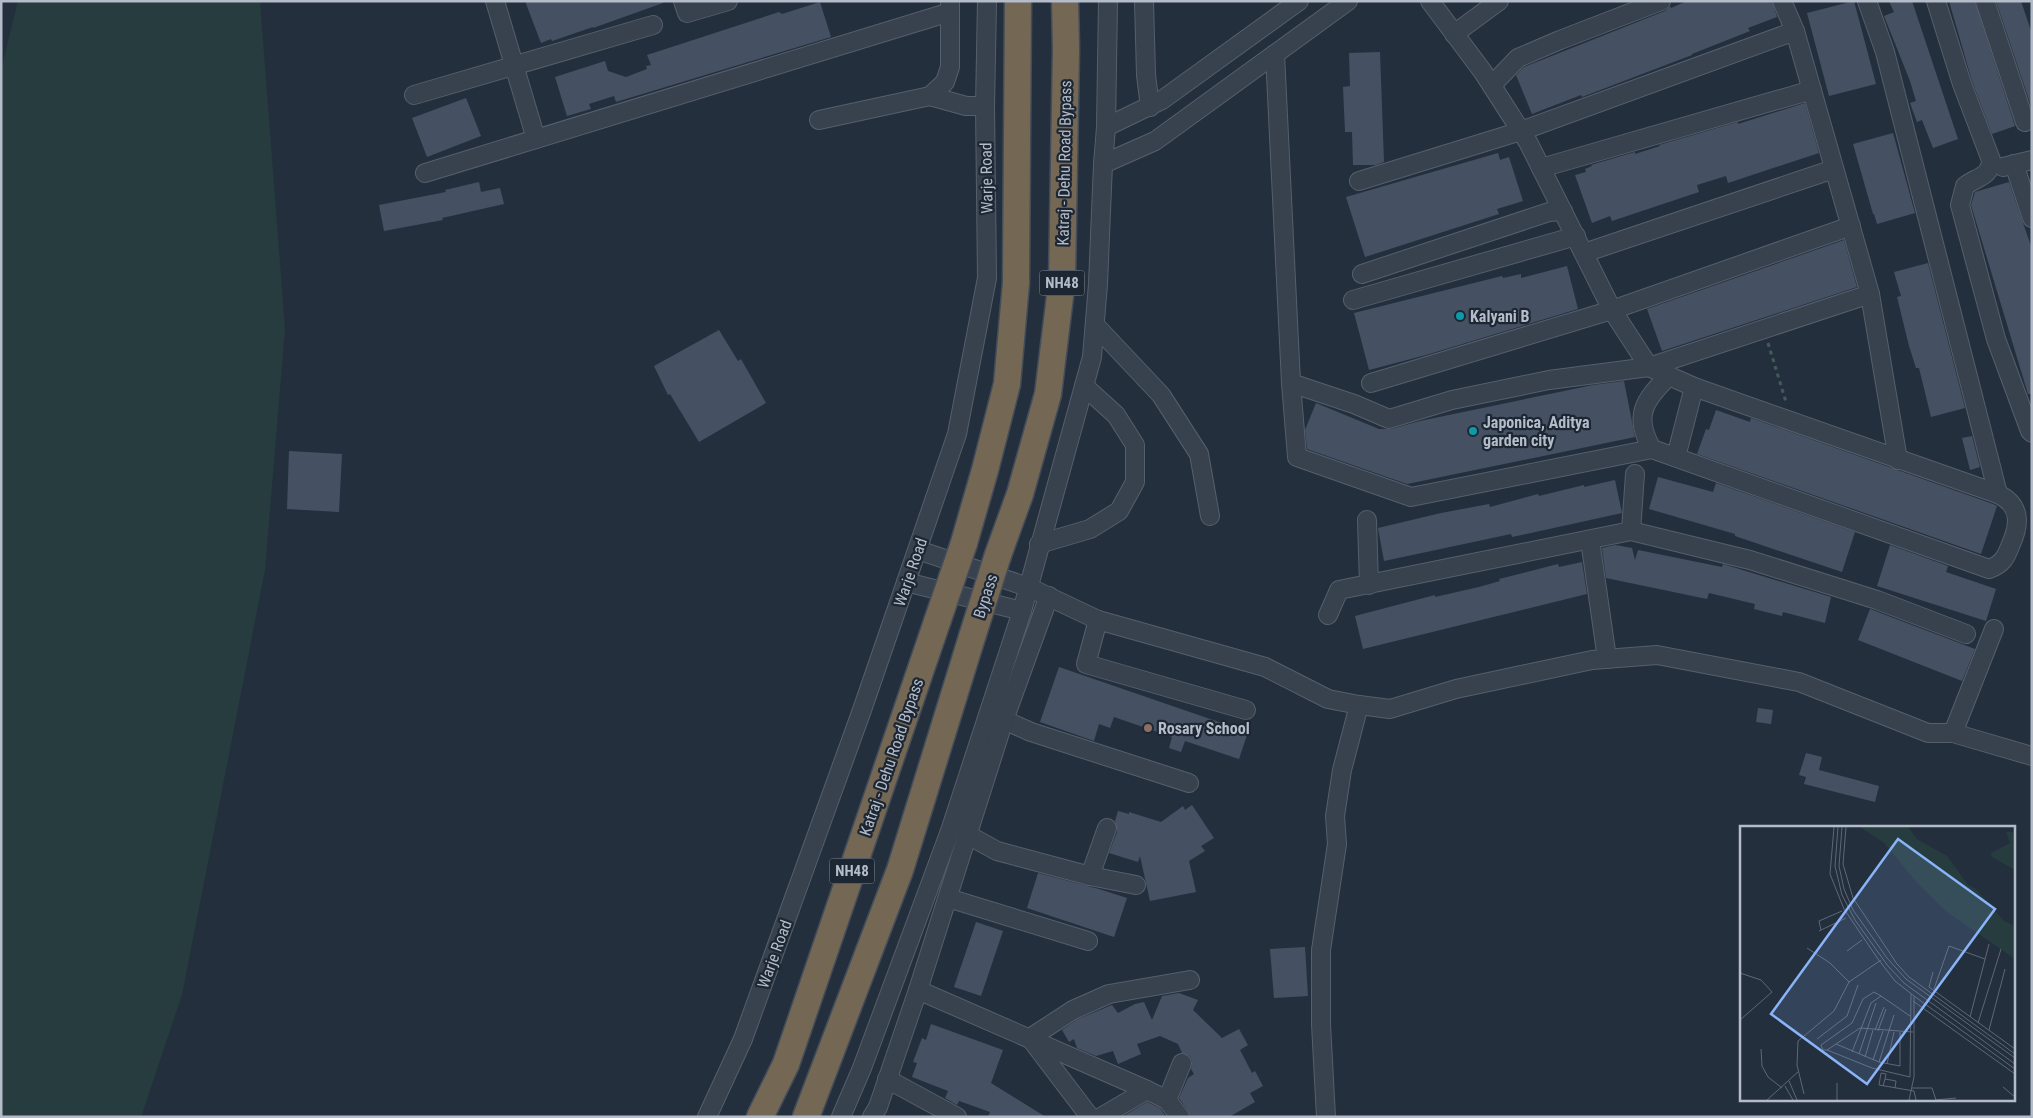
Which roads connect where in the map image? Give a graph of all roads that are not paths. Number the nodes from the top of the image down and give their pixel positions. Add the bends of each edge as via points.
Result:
1 (495, 1) edge
2 (683, 1) edge
3 (728, 1) edge
4 (987, 1) edge
5 (1018, 1) edge
6 (1065, 1) edge
7 (1108, 1) edge
8 (1144, 1) edge
9 (1299, 1) edge
10 (1348, 1) edge
11 (1430, 1) edge
12 (1499, 1) edge
13 (1661, 1) edge
14 (1782, 1) edge
15 (1867, 1) edge
16 (1936, 1) edge
17 (1985, 1) edge
18 (950, 6) edge
19 (653, 25) dead end
20 (1795, 31) junction
21 (1454, 34) junction
22 (1275, 54) junction
23 (513, 66) junction
24 (1492, 85) junction
25 (1812, 90) junction
26 (414, 95) dead end
27 (930, 96) junction
28 (985, 106) junction
29 (1150, 107) junction
30 (819, 120) dead end
31 (2025, 122) dead end
32 (1106, 127) junction
33 (1521, 131) junction
34 (536, 140) junction
35 (2032, 160) edge
36 (1103, 164) junction
37 (2014, 164) junction
38 (1541, 168) junction
39 (1834, 169) junction
40 (1988, 170) junction
41 (426, 173) dead end
42 (1359, 181) dead end
43 (1563, 211) junction
44 (2032, 218) edge
45 (1850, 226) junction
46 (1576, 236) junction
47 (1584, 253) junction
48 (1362, 274) dead end
49 (1870, 294) junction
50 (1352, 300) dead end
51 (1612, 310) junction
52 (1095, 325) junction
53 (1649, 368) junction
54 (1669, 376) junction
55 (1291, 383) junction
56 (1371, 383) dead end
57 (1084, 386) junction
58 (1694, 387) junction
59 (2032, 433) edge
60 (1652, 449) junction
61 (1676, 457) junction
62 (1898, 460) junction
63 (1635, 474) dead end
64 (1998, 494) junction
65 (1210, 516) dead end
66 (1367, 520) dead end
67 (1631, 531) junction
68 (1590, 540) junction
69 (1039, 544) junction
70 (918, 550) junction
71 (998, 555) joint
72 (906, 582) junction
73 (1369, 585) junction
74 (1028, 586) junction
75 (1049, 596) junction
76 (1022, 611) junction
77 (1328, 616) dead end
78 (1098, 620) junction
79 (1994, 629) dead end
80 (1966, 634) dead end
81 (1607, 659) junction
82 (1359, 705) junction
83 (1246, 710) dead end
84 (1004, 720) junction
85 (1954, 733) junction
86 (2032, 756) edge
87 (1189, 783) dead end
88 (1107, 828) dead end
89 (968, 835) junction
90 (1090, 876) junction
91 (1136, 885) dead end
92 (948, 898) junction
93 (1088, 941) dead end
94 (1190, 980) dead end
95 (918, 990) junction
96 (1030, 1038) junction
97 (1182, 1064) dead end
98 (887, 1080) junction
99 (1147, 1090) junction
100 (1167, 1100) junction
101 (707, 1117) edge
102 (760, 1117) edge
103 (806, 1117) edge
104 (841, 1117) edge
105 (872, 1117) edge
106 (956, 1117) edge
107 (1090, 1117) edge
108 (1101, 1117) edge
109 (1180, 1117) edge
110 (1326, 1117) edge

1 - 23 street
2 - 3 street via 687,13
4 - 28 street, Warje Road
5 - 102 highway, Katraj - Dehu Road Bypass / NH48, bridge via 1016,283 1007,384 964,543 786,1064
6 - 71 highway, Katraj - Dehu Road Bypass / NH48 via 1062,280 1048,394 1020,494
7 - 32 street
8 - 29 street
9 - 29 street
10 - 22 street
11 - 21 street
12 - 21 street
13 - 24 street via 1518,58
14 - 20 street
15 - 64 street via 1885,52
16 - 40 street via 1962,84 1991,160
17 - 31 street
18 - 27 street via 950,67 945,82
18 - 34 street
19 - 23 street
20 - 25 street
20 - 33 street
21 - 24 street
22 - 36 street via 1155,141
22 - 55 street
23 - 26 street
23 - 34 street
24 - 33 street
25 - 38 street
25 - 39 street
27 - 28 street via 966,106
27 - 30 street
28 - 70 street, Warje Road via 987,278 957,434
29 - 32 street
32 - 36 street
33 - 38 street
33 - 42 street
34 - 41 street
35 - 37 street
36 - 52 street
37 - 40 street
37 - 44 street
38 - 43 street
39 - 45 street
39 - 47 street
40 - 59 street via 1984,176 1965,186 1960,206 1996,338
43 - 46 street
43 - 48 street via 1549,212
45 - 49 street
45 - 51 street
46 - 47 street
46 - 50 street
47 - 51 street
49 - 53 street
49 - 62 street
51 - 53 street
51 - 56 street
52 - 57 street via 1092,357
52 - 65 street via 1161,395 1199,454
53 - 54 street
53 - 55 street via 1548,380 1452,400 1389,419
54 - 58 street
54 - 60 street via 1656,388 1643,408 1643,433
55 - 60 street via 1297,457 1411,497
57 - 69 street
57 - 69 street via 1116,415 1135,445 1135,482 1119,511 1090,529
58 - 61 street
58 - 62 street
60 - 61 street
61 - 64 street via 1989,569 2005,559 2018,527 2012,504
62 - 64 street
63 - 67 street
66 - 73 street
67 - 68 street
67 - 80 street via 1750,560 1877,600
68 - 73 street
68 - 81 street
69 - 74 street
70 - 72 street, Warje Road
70 - 74 street
71 - 103 highway, Bypass / NH48, bridge via 900,870
72 - 76 street
72 - 101 street, Warje Road via 743,1039
73 - 77 street via 1339,590
74 - 75 street
74 - 76 street
75 - 78 street
75 - 84 street
76 - 104 street via 950,831
78 - 82 street via 1265,666 1328,699
78 - 83 street via 1086,664
79 - 85 street
81 - 82 street via 1456,689 1390,708
81 - 85 street via 1657,655 1799,682 1928,733
82 - 110 street via 1340,779 1335,816 1337,844 1321,950
84 - 87 street via 1031,732
84 - 89 street
85 - 86 street
88 - 90 street
89 - 90 street via 997,851
89 - 92 street
90 - 91 street
92 - 93 street
92 - 95 street
94 - 96 street via 1109,994 1073,1010
95 - 96 street
95 - 98 street
96 - 99 street
96 - 107 street
97 - 100 street
98 - 105 street
98 - 106 street
99 - 100 street
99 - 108 street
100 - 109 street

